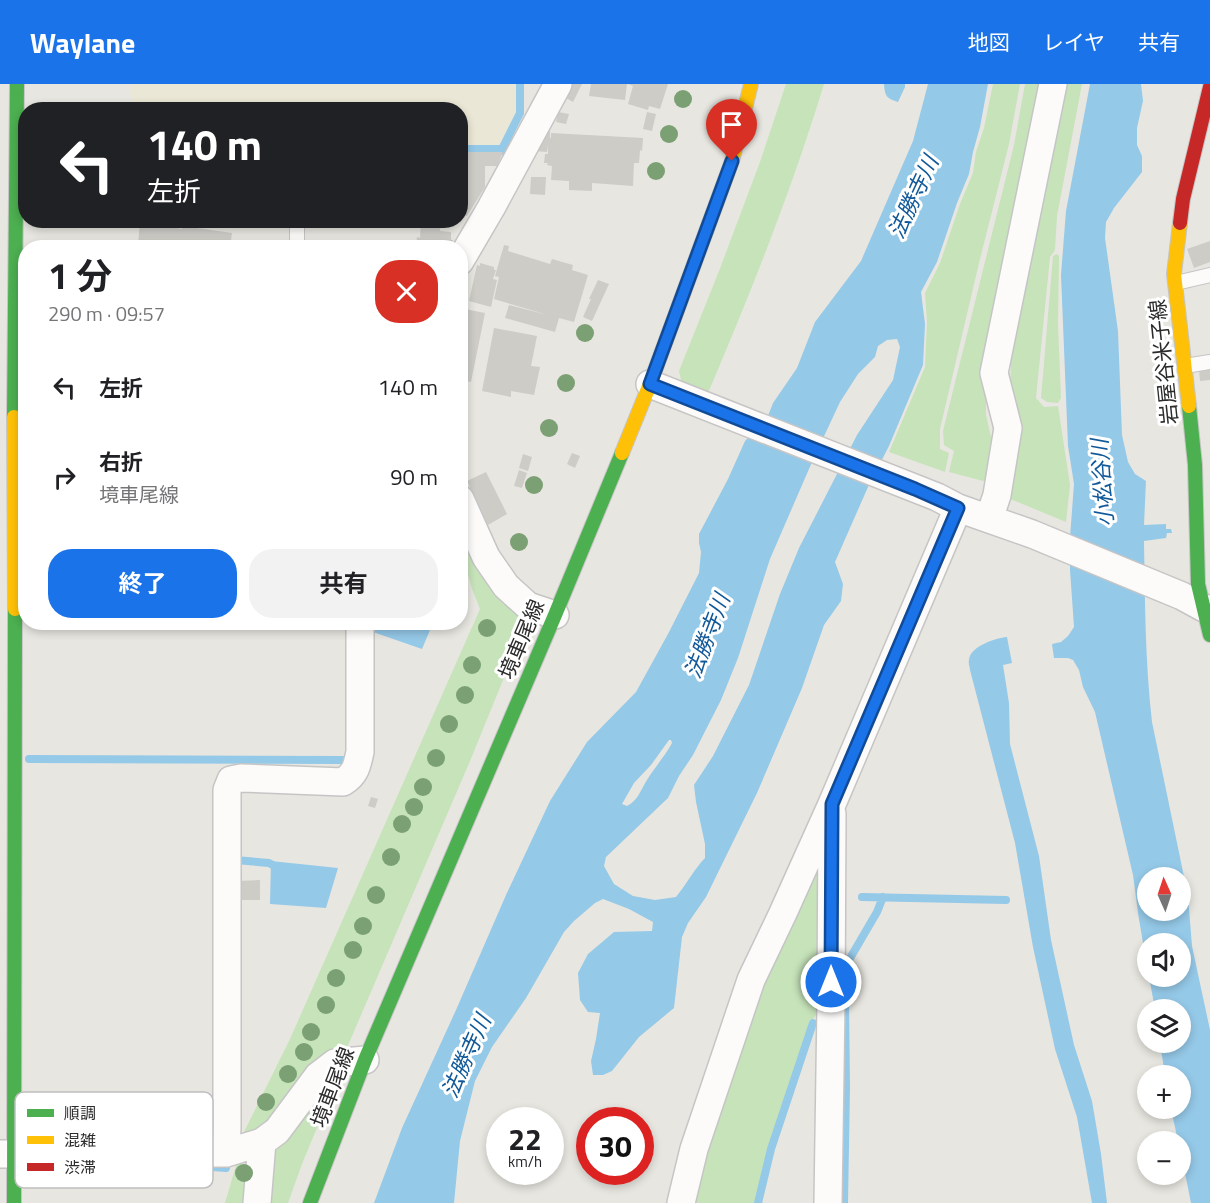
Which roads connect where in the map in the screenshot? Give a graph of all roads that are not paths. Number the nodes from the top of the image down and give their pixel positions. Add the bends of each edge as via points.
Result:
1 (17, 84) edge
2 (558, 84) edge
3 (751, 84) edge
4 (1053, 84) edge
5 (1210, 87) edge
6 (1207, 117) edge
7 (468, 247) edge
8 (1210, 275) edge
9 (1176, 284) junction
10 (1210, 362) edge
11 (1185, 366) junction
12 (13, 371) edge
13 (650, 384) junction
14 (1203, 465) edge
15 (947, 502) junction
16 (468, 517) edge
17 (989, 519) junction
18 (1199, 605) edge
19 (555, 615) junction
20 (360, 630) edge
21 (1210, 635) edge
22 (832, 804) junction
23 (365, 1060) junction
24 (262, 1142) junction
25 (213, 1153) edge
26 (225, 1153) junction
27 (7, 1154) edge
28 (14, 1203) edge
29 (257, 1203) edge
30 (310, 1203) edge
31 (681, 1203) edge
32 (828, 1203) edge

1 - 12 main road
2 - 7 street
3 - 13 main road, 境車尾線 via 732,161
4 - 17 street via 994,373 1008,428
5 - 6 main road, 岩屋谷米子線
6 - 9 main road, 岩屋谷米子線 via 1183,199
8 - 9 lane
9 - 11 main road, 岩屋谷米子線
10 - 11 lane
11 - 14 main road, 岩屋谷米子線
12 - 27 main road via 15,746
13 - 15 street
13 - 19 main road, 境車尾線
14 - 18 main road, 岩屋谷米子線
15 - 17 street
15 - 22 street
16 - 19 street via 486,557 506,586 528,606
17 - 18 street
18 - 21 main road, 岩屋谷米子線
19 - 23 main road, 境車尾線
20 - 26 street via 360,752 356,770 343,782 241,778 231,780 226,790
22 - 31 street via 751,980 694,1149
22 - 32 street
23 - 24 street via 335,1063 318,1076 277,1131
23 - 30 main road, 境車尾線
24 - 26 street
24 - 29 street
25 - 26 street
27 - 28 main road

